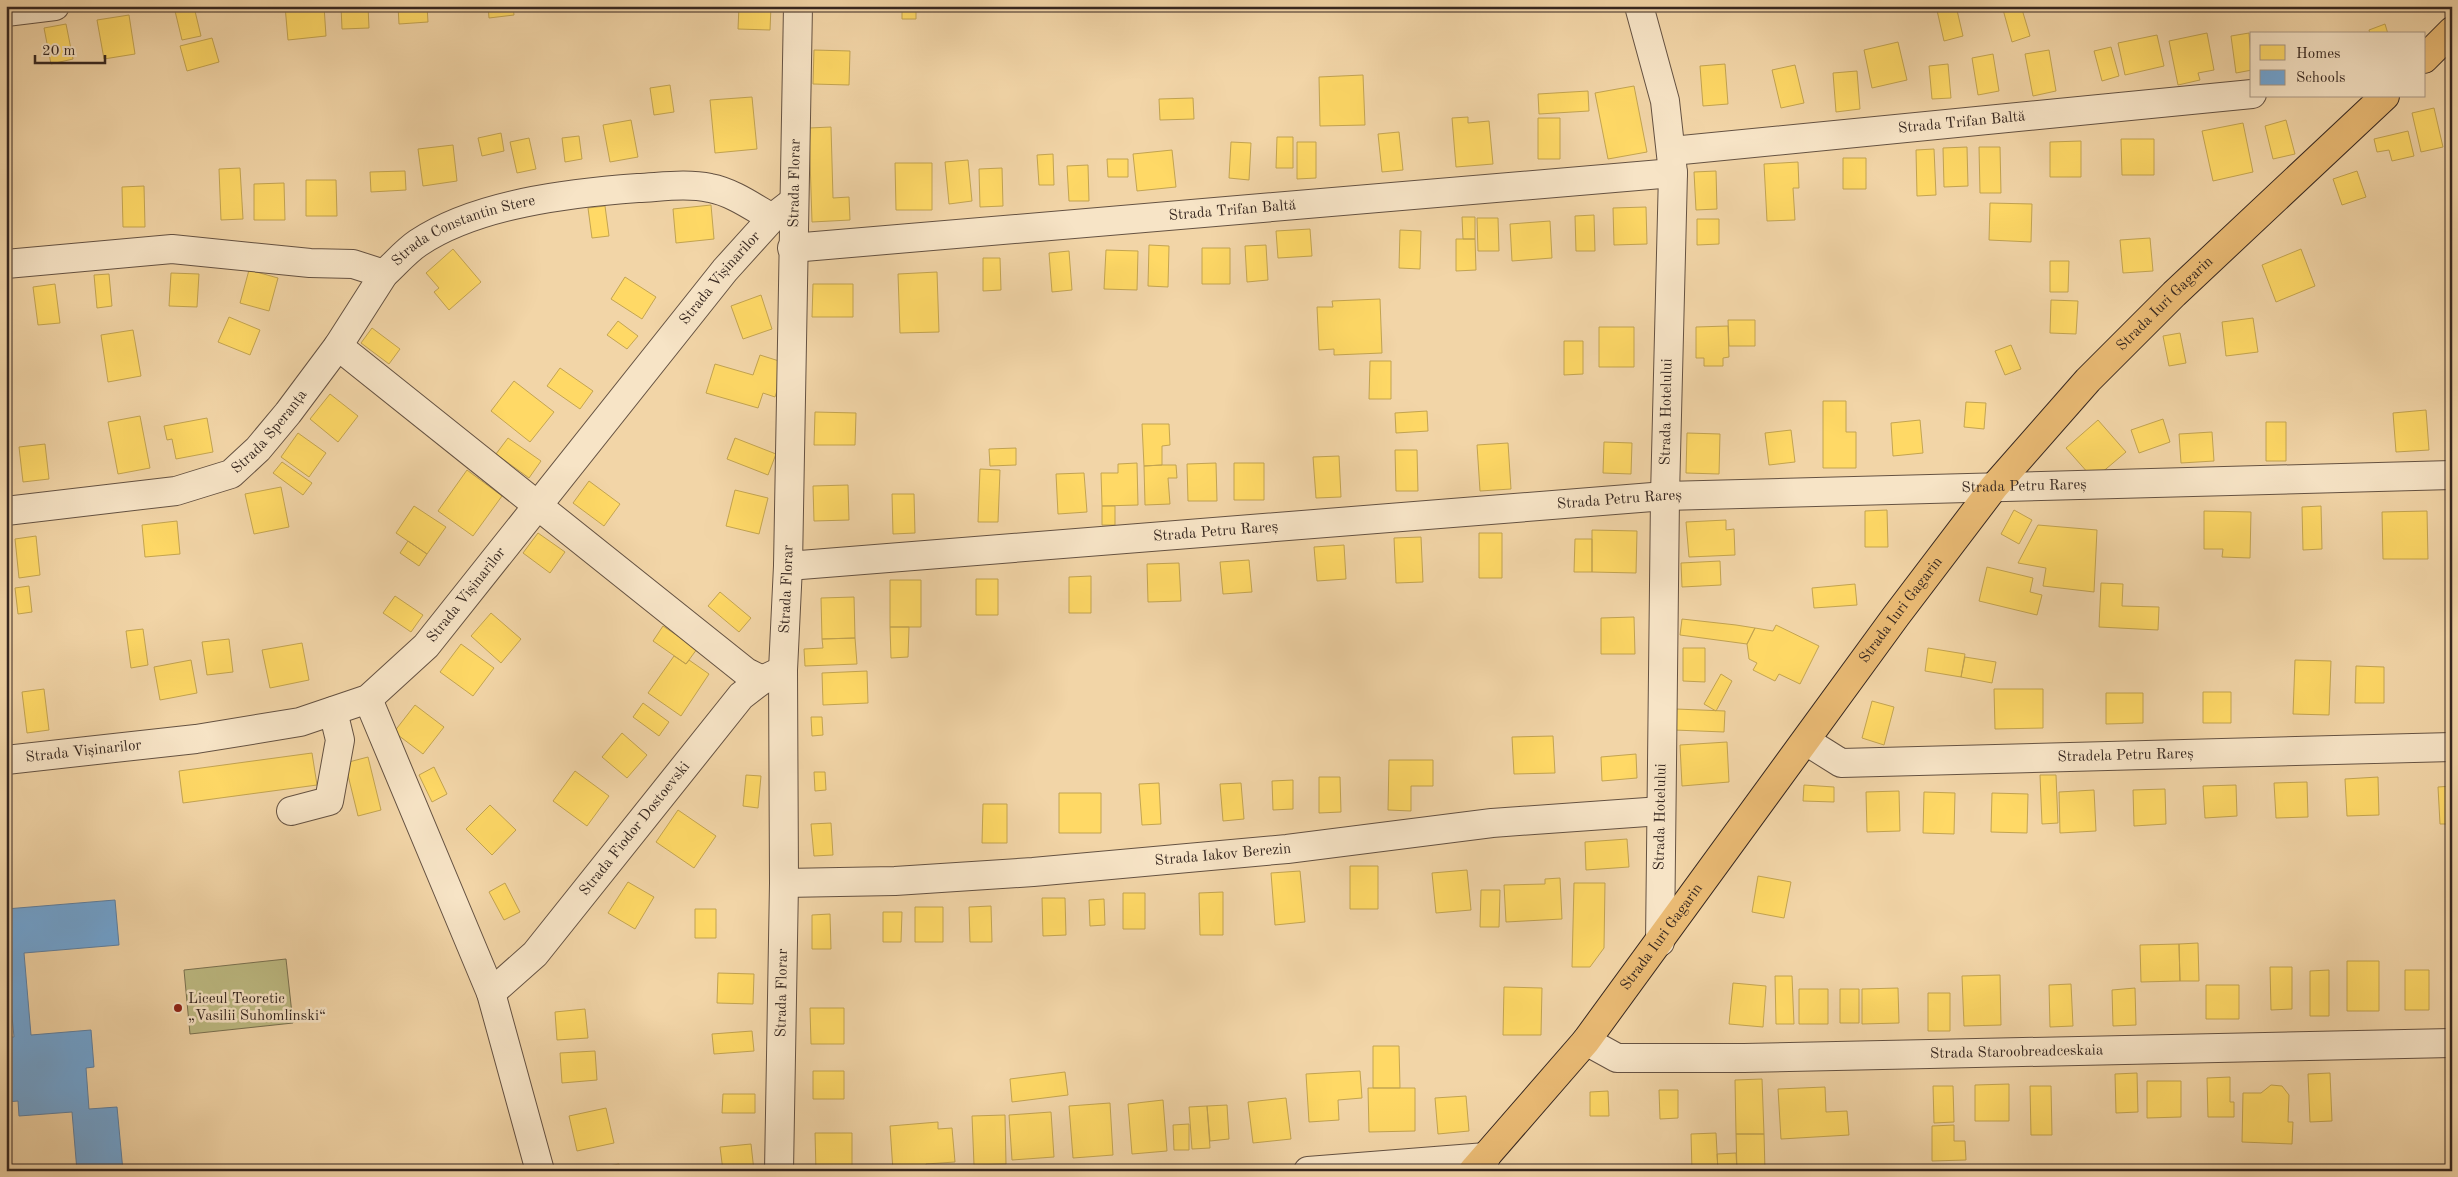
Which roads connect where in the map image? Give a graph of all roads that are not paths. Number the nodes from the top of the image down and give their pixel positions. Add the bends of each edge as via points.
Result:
1 (55, 6) edge
2 (798, 6) edge
3 (1639, 6) edge
4 (6, 12) edge
5 (2452, 31) edge
6 (2426, 56) edge
7 (2250, 94) edge
8 (2383, 98) edge
9 (1673, 162) junction
10 (794, 201) junction
11 (772, 218) junction
12 (792, 248) junction
13 (6, 264) edge
14 (384, 274) junction
15 (338, 346) junction
16 (2452, 475) edge
17 (1994, 487) junction
18 (1665, 496) junction
19 (536, 504) junction
20 (6, 511) edge
21 (788, 566) junction
22 (772, 675) junction
23 (368, 699) junction
24 (333, 711) junction
25 (1806, 741) junction
26 (2452, 747) edge
27 (6, 760) edge
28 (291, 811) dead end
29 (1662, 811) junction
30 (784, 883) junction
31 (1660, 942) junction
32 (491, 993) junction
33 (1586, 1041) junction
34 (2452, 1043) edge
35 (1479, 1164) edge
36 (540, 1171) edge
37 (779, 1171) edge
38 (1308, 1171) edge

1 - 4 street
2 - 10 street, Strada Florar
3 - 9 street, Strada Hotelului via 1665,101
5 - 6 main road
7 - 9 street, Strada Trifan Baltă
8 - 17 main road, Strada Iuri Gagarin via 2088,380
9 - 12 street, Strada Trifan Baltă
9 - 18 street, Strada Hotelului
10 - 11 street, Strada Vișinarilor
10 - 12 street, Strada Florar
11 - 14 street, Strada Constantin Stere via 711,188 673,186 578,193 534,200 456,223 417,243
11 - 19 street, Strada Vișinarilor via 725,270
12 - 21 street, Strada Florar
13 - 14 street, Strada Constantin Stere via 172,249 310,263 353,264
14 - 15 street, Strada Speranța
15 - 19 street
15 - 20 street, Strada Speranța via 258,449 231,474 176,490
16 - 17 street, Strada Petru Rareș
17 - 18 street, Strada Petru Rareș
17 - 25 main road, Strada Iuri Gagarin
18 - 21 street, Strada Petru Rareș
18 - 29 street, Strada Hotelului
19 - 22 street via 746,672
19 - 23 street, Strada Vișinarilor via 426,646
21 - 22 street, Strada Florar
22 - 30 street, Strada Florar
22 - 32 street, Strada Fiodor Dostoevski via 741,696 535,954
23 - 24 street, Strada Vișinarilor
23 - 32 street
24 - 27 street, Strada Vișinarilor via 300,722 196,739
24 - 28 street via 340,740 329,801
25 - 26 street, Stradela Petru Rareș via 1841,763
25 - 31 main road, Strada Iuri Gagarin
29 - 30 street, Strada Iakov Berezin via 1492,823 1287,849 1033,872 895,881
29 - 31 street, Strada Hotelului
30 - 37 street, Strada Florar
31 - 33 main road, Strada Iuri Gagarin
32 - 36 street
33 - 34 street, Strada Staroobreadceskaia via 1617,1058
33 - 35 main road, Strada Iuri Gagarin
35 - 38 street

